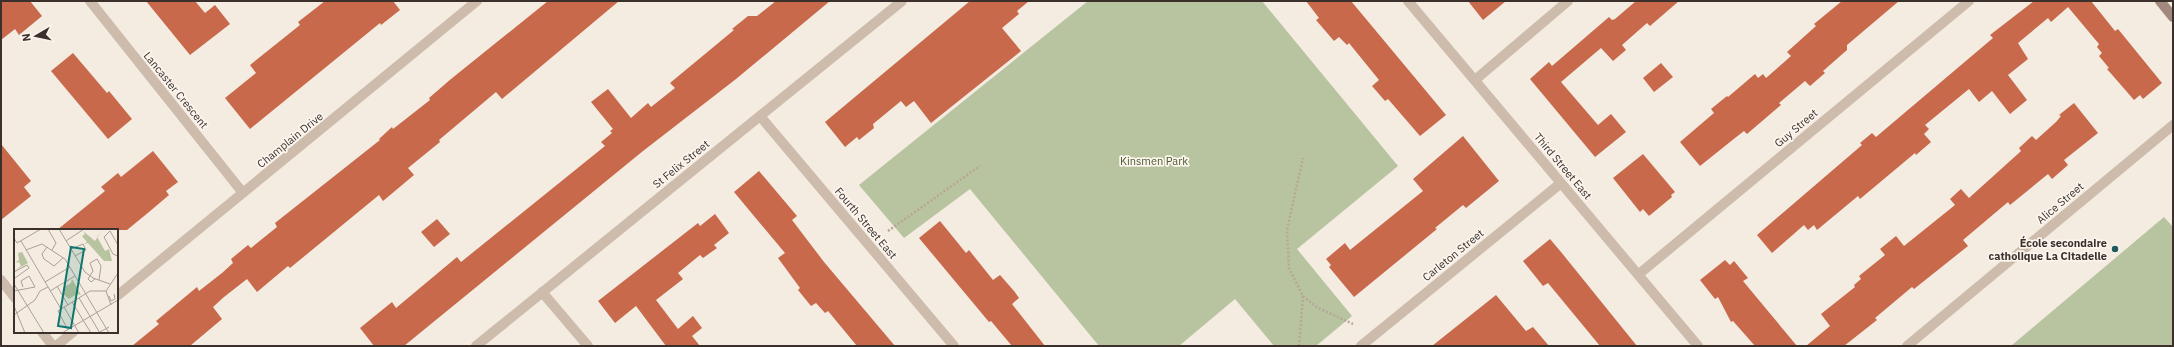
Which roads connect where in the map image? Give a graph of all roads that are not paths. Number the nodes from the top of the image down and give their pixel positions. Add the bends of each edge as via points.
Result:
1 (90, 1) edge
2 (477, 1) edge
3 (902, 1) edge
4 (1408, 1) edge
5 (1568, 1) edge
6 (1969, 1) edge
7 (2160, 1) edge
8 (2173, 17) edge
9 (1475, 80) junction
10 (760, 116) junction
11 (2173, 124) edge
12 (1561, 183) junction
13 (243, 193) junction
14 (1639, 274) junction
15 (1, 280) edge
16 (542, 292) junction
17 (118, 295) edge
18 (14, 297) edge
19 (43, 333) edge
20 (72, 333) edge
21 (55, 346) edge
22 (476, 346) edge
23 (588, 346) edge
24 (954, 346) edge
25 (1361, 346) edge
26 (1698, 346) edge
27 (1907, 346) edge

1 - 13 street, Lancaster Crescent
2 - 13 street, Champlain Drive
3 - 10 street, St Felix Street
4 - 9 street, Third Street East
5 - 9 street
6 - 14 street, Guy Street
7 - 8 main road
9 - 12 street, Third Street East
10 - 16 street, St Felix Street
10 - 24 street, Fourth Street East
11 - 27 street, Alice Street
12 - 14 street, Third Street East
12 - 25 street, Carleton Street
13 - 17 street, Champlain Drive
14 - 26 street, Third Street East
15 - 18 street
16 - 22 street, St Felix Street
16 - 23 street
19 - 21 street
20 - 21 street

